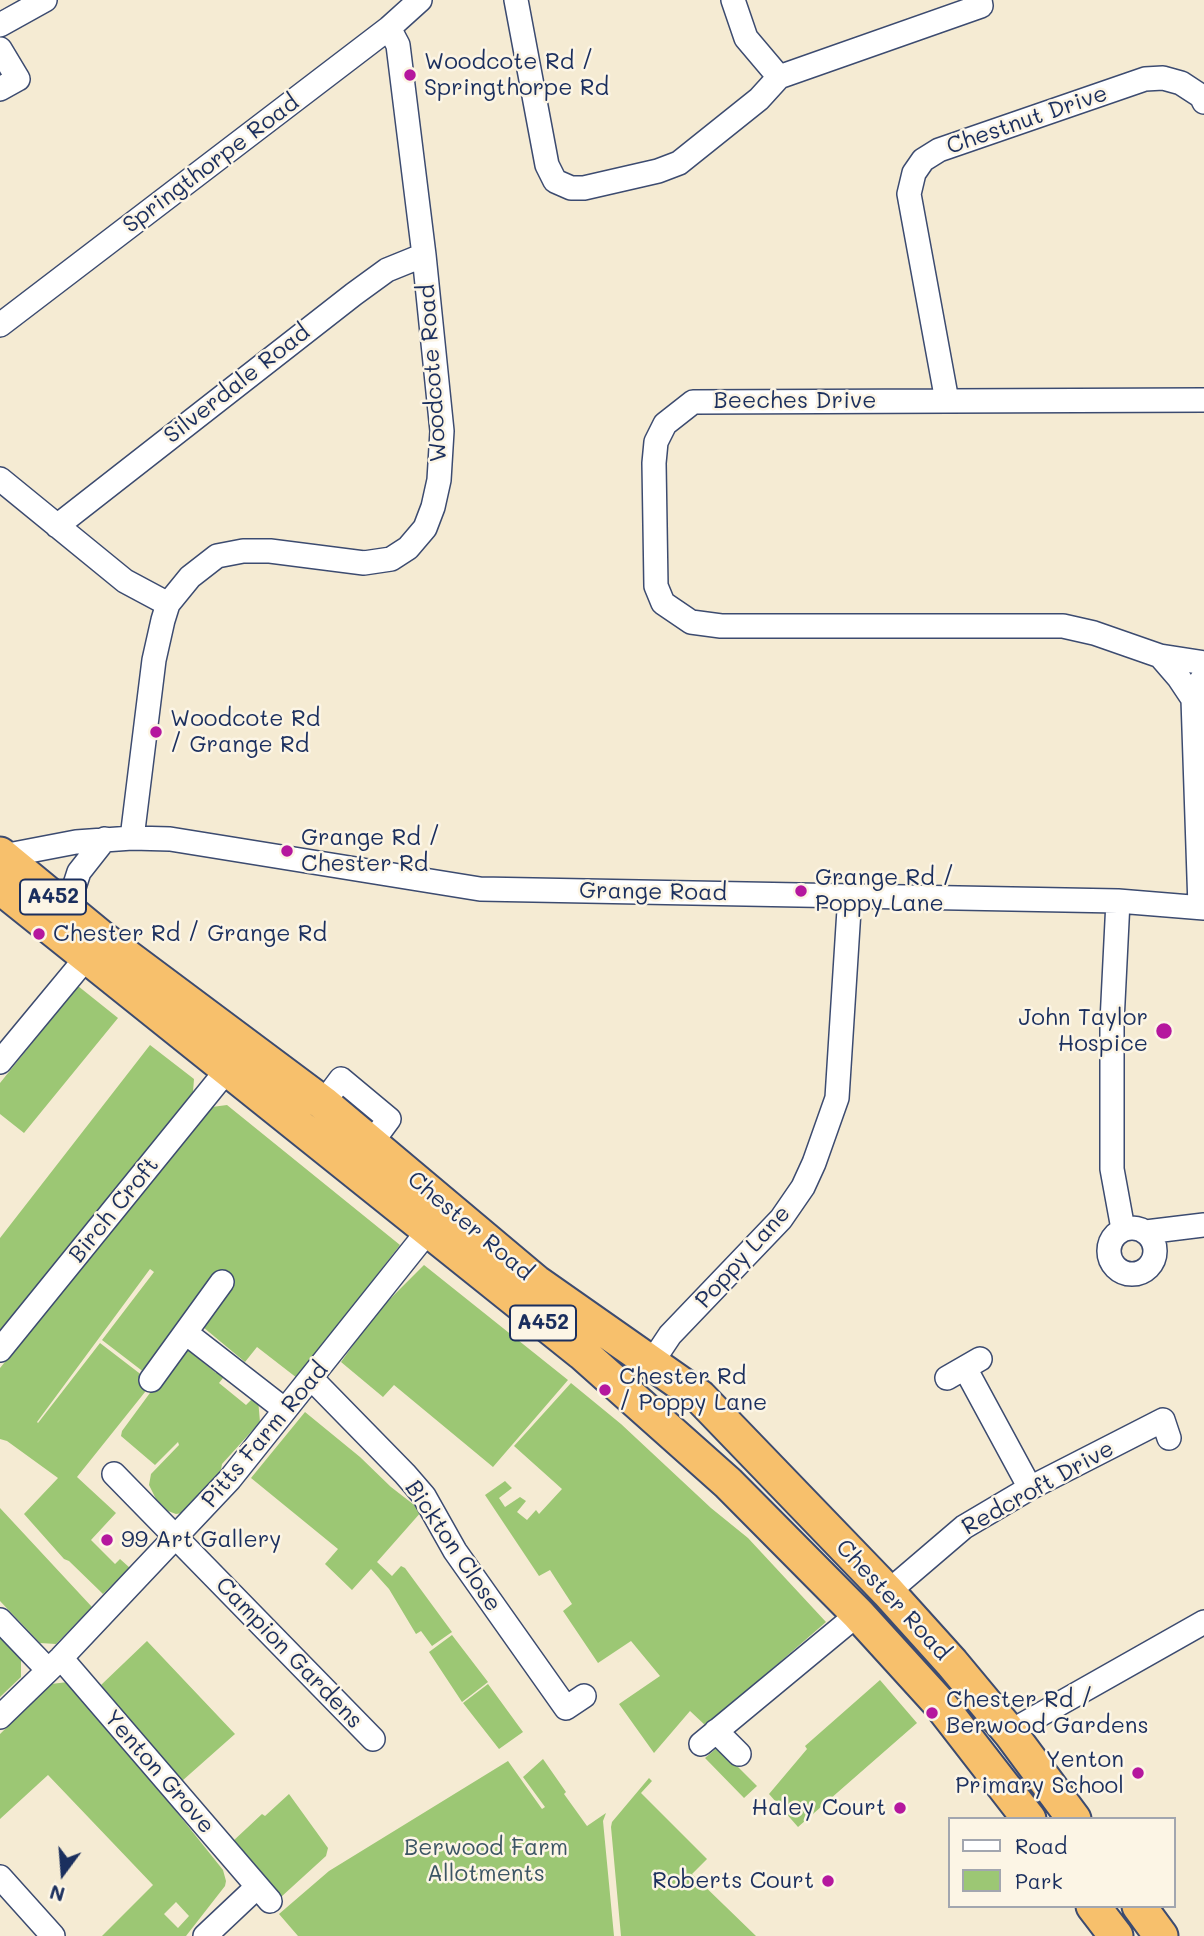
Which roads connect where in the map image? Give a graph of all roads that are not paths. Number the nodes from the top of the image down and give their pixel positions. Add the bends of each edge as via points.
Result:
1 (45, 0) edge
2 (420, 0) edge
3 (516, 0) edge
4 (733, 0) edge
5 (980, 0) edge
6 (0, 25) edge
7 (389, 28) junction
8 (0, 49) edge
9 (779, 77) junction
10 (0, 89) edge
11 (1204, 102) edge
12 (424, 255) junction
13 (0, 325) edge
14 (1204, 400) edge
15 (947, 401) junction
16 (0, 479) edge
17 (57, 526) junction
18 (168, 604) junction
19 (1160, 656) junction
20 (1204, 663) edge
21 (1204, 676) edge
22 (1193, 699) junction
23 (132, 838) junction
24 (105, 839) junction
25 (1, 866) edge
26 (850, 894) junction
27 (1118, 901) junction
28 (1202, 907) edge
29 (67, 909) junction
30 (94, 947) junction
31 (0, 1062) edge
32 (228, 1070) junction
33 (1204, 1225) edge
34 (1123, 1229) junction
35 (428, 1231) junction
36 (1146, 1232) junction
37 (222, 1283) dead end
38 (573, 1327) junction
39 (186, 1333) junction
40 (0, 1350) edge
41 (655, 1364) junction
42 (964, 1368) dead end
43 (151, 1380) dead end
44 (312, 1380) junction
45 (285, 1410) junction
46 (717, 1415) junction
47 (1163, 1421) dead end
48 (687, 1447) junction
49 (114, 1474) dead end
50 (1030, 1488) junction
51 (177, 1537) junction
52 (888, 1592) junction
53 (858, 1614) junction
54 (0, 1620) edge
55 (1204, 1622) edge
56 (55, 1664) junction
57 (584, 1696) dead end
58 (0, 1717) edge
59 (1011, 1734) junction
60 (373, 1739) dead end
61 (739, 1754) dead end
62 (1041, 1773) junction
63 (1021, 1807) edge
64 (1073, 1817) edge
65 (0, 1877) edge
66 (1094, 1908) edge
67 (1140, 1908) edge
68 (53, 1936) edge
69 (205, 1936) edge
70 (1115, 1936) edge
71 (1161, 1936) edge

1 - 6 street
2 - 7 street, Springthorpe Road
3 - 9 street via 547,166 555,181 571,188 679,163 759,99
4 - 9 street via 746,38
5 - 9 street via 981,6
7 - 12 street, Woodcote Road via 398,45
7 - 13 street, Springthorpe Road
8 - 10 street via 18,79
11 - 15 street, Chestnut Drive via 1181,83 1145,79 939,150 923,160 909,194
12 - 17 street, Silverdale Road via 387,270 354,294
12 - 18 street, Woodcote Road via 442,431 439,480 425,528 391,559 364,563 270,551 217,556 190,577
14 - 15 street, Beeches Drive
15 - 19 street, Beeches Drive via 706,401 693,402 678,412 656,442 654,463 656,586 663,603 691,622 721,626 1063,625
16 - 17 street
17 - 18 street via 125,581
18 - 23 street, Woodcote Road via 154,660
19 - 20 street, Beeches Drive
19 - 22 street, Beeches Drive
21 - 22 street
22 - 28 street
23 - 24 street, Grange Road
23 - 26 street, Grange Road via 170,839 480,889
24 - 25 street, Grange Road via 76,842
24 - 29 street via 79,872
25 - 29 highway, Chester Road / A452
25 - 30 highway, Chester Road / A452
26 - 27 street, Grange Road
26 - 41 street, Poppy Lane via 837,1098 822,1143 803,1187 781,1219 670,1335
27 - 28 street, Grange Road
27 - 34 street via 1112,1169
29 - 30 highway, Chester Road / A452
30 - 31 street
30 - 32 highway, Chester Road / A452
30 - 38 highway, Chester Road / A452 via 323,1103 536,1282
32 - 35 highway, Chester Road / A452
32 - 40 street, Birch Croft
33 - 36 street
34 - 36 street
34 - 36 street via 1109,1245 1109,1258 1124,1274 1137,1275 1153,1262 1155,1246
35 - 38 highway, Chester Road / A452
35 - 44 street, Pitts Farm Road
37 - 39 street
38 - 41 highway, Chester Road / A452
38 - 48 highway, Chester Road / A452
39 - 43 street
39 - 45 street
41 - 46 highway, Chester Road / A452
42 - 50 street
44 - 45 street, Pitts Farm Road
44 - 57 street, Bickton Close via 424,1496 455,1551 566,1708
45 - 51 street, Pitts Farm Road
46 - 48 highway
46 - 52 highway, Chester Road / A452
47 - 50 street, Redcroft Drive
48 - 53 highway, Chester Road / A452
49 - 51 street, Campion Gardens
50 - 52 street, Redcroft Drive via 964,1527
51 - 56 street, Pitts Farm Road
51 - 60 street, Campion Gardens
52 - 59 highway, Chester Road / A452
53 - 61 street via 709,1738
53 - 63 highway, Chester Road / A452 via 939,1703
54 - 56 street, Yenton Grove
55 - 59 street
56 - 58 street, Pitts Farm Road
56 - 69 street, Yenton Grove via 264,1894
59 - 62 highway, Chester Road / A452
62 - 63 highway
62 - 64 highway, Chester Road / A452
65 - 68 street
66 - 70 highway
67 - 71 highway

